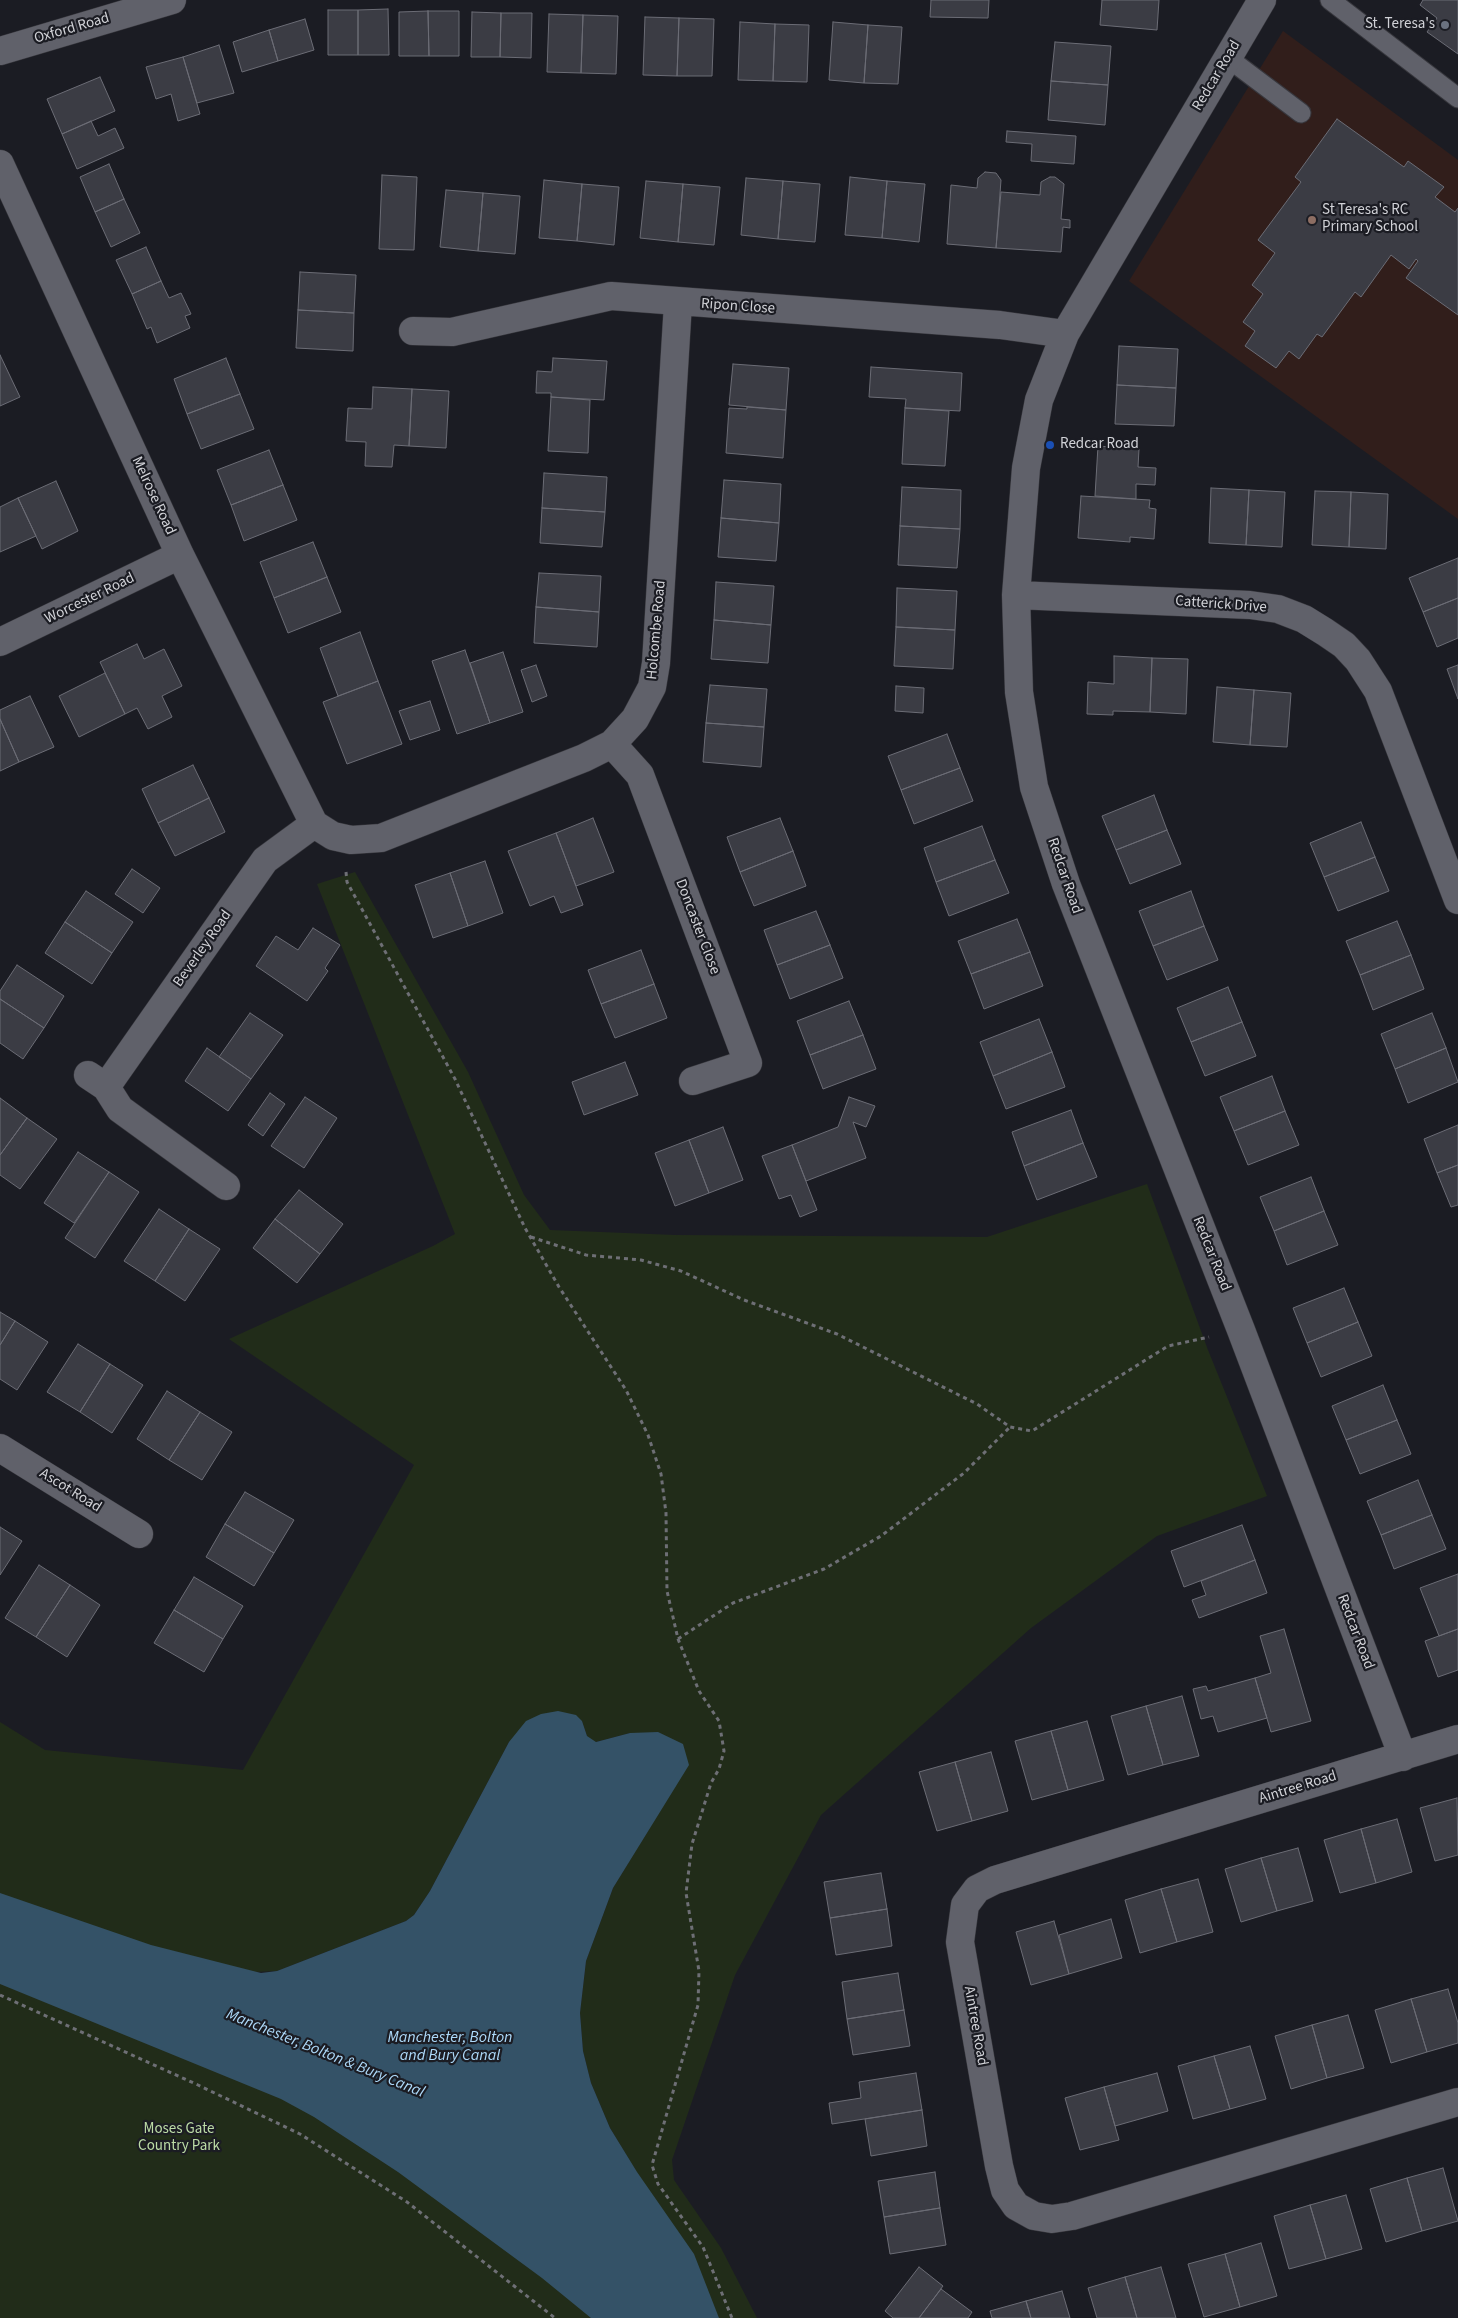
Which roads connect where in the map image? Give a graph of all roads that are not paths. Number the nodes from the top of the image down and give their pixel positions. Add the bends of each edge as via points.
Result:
1 (172, 0) edge
2 (1262, 0) edge
3 (1330, 0) edge
4 (0, 50) edge
5 (1228, 58) junction
6 (1458, 98) edge
7 (1301, 113) dead end
8 (0, 164) edge
9 (678, 303) junction
10 (413, 331) dead end
11 (1065, 334) junction
12 (180, 556) junction
13 (1016, 595) junction
14 (0, 642) edge
15 (612, 744) junction
16 (314, 824) junction
17 (1458, 900) edge
18 (693, 1081) dead end
19 (226, 1186) dead end
20 (0, 1448) edge
21 (139, 1534) dead end
22 (1458, 1739) edge
23 (1402, 1757) junction
24 (1458, 2102) edge

1 - 4 street, Oxford Road
2 - 5 street, Redcar Road
3 - 6 lane
5 - 7 lane
5 - 11 street, Redcar Road
8 - 12 street, Melrose Road
9 - 10 street, Ripon Close via 612,296 452,332
9 - 11 street, Ripon Close via 1000,325
9 - 15 street, Holcombe Road via 656,663 652,687 635,719
11 - 13 street, Redcar Road via 1039,400 1026,468
12 - 14 street, Worcester Road
12 - 16 street, Melrose Road
13 - 17 street, Catterick Drive via 1250,605 1278,609 1304,619 1344,645 1378,691
13 - 23 street, Redcar Road via 1019,692 1034,787 1066,884 1241,1330
15 - 16 street, Holcombe Road via 380,838 352,840 333,836
15 - 18 street, Doncaster Close via 640,775 748,1063
16 - 19 street, Beverley Road via 265,860 97,1081 120,1109
20 - 21 street, Ascot Road
22 - 23 street, Aintree Road
23 - 24 street, Aintree Road via 995,1880 977,1889 965,1905 960,1942 999,2166 1006,2190 1016,2206 1034,2216 1052,2219 1072,2216

